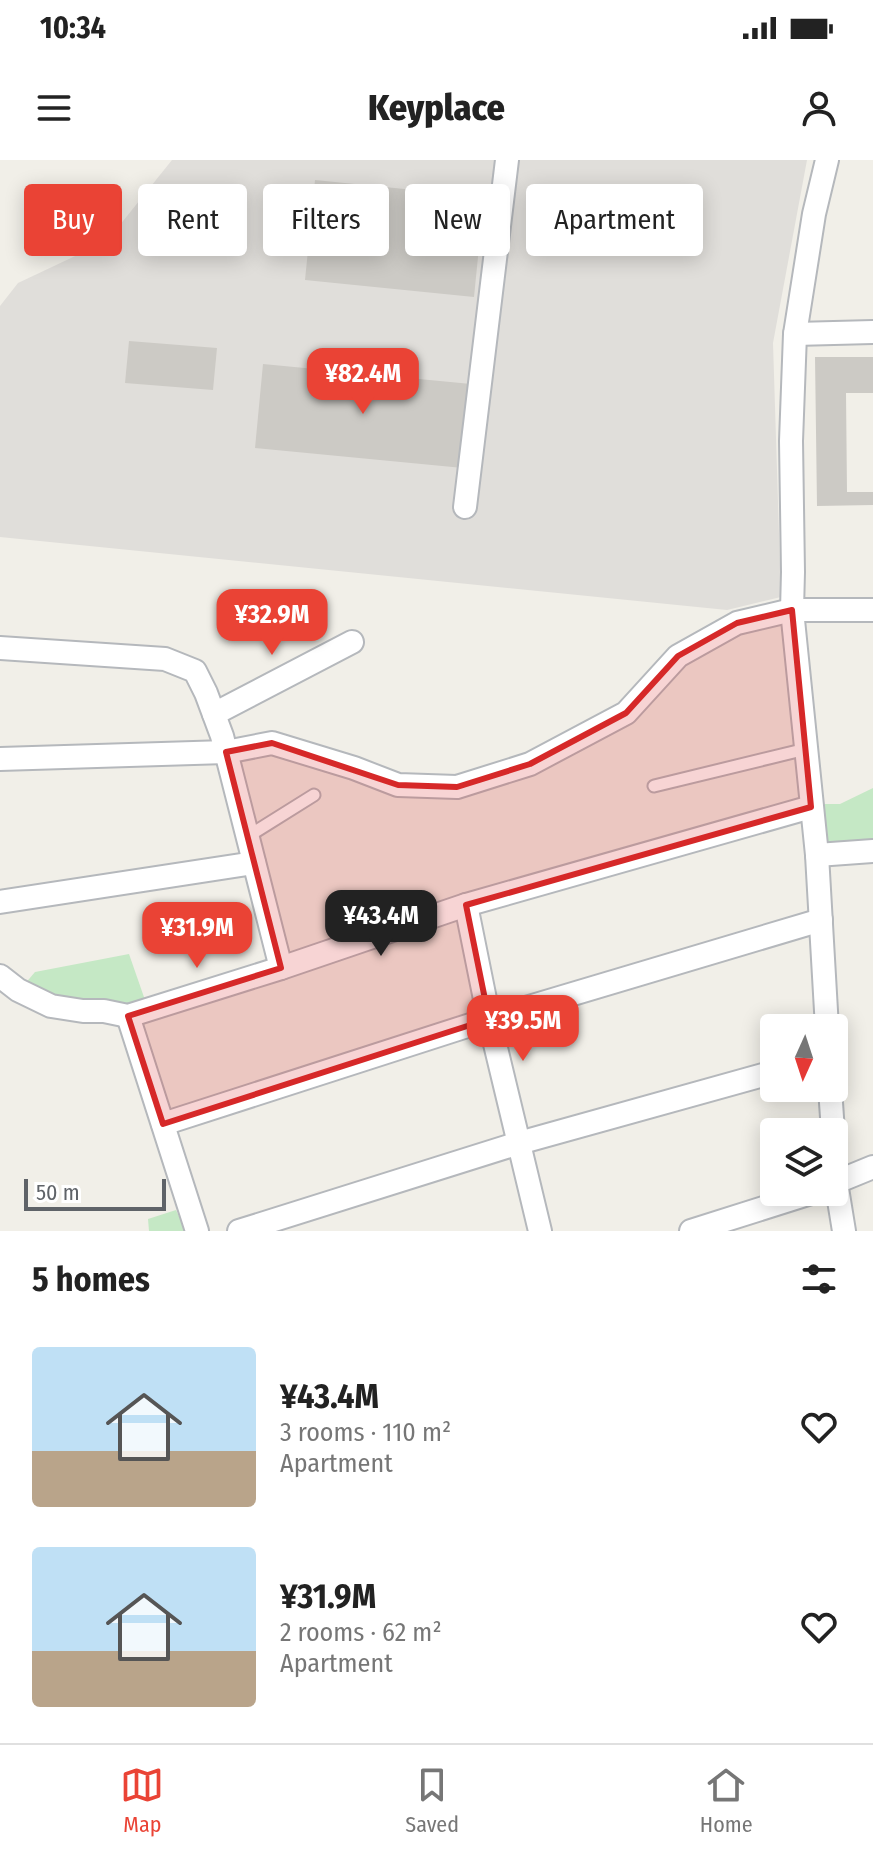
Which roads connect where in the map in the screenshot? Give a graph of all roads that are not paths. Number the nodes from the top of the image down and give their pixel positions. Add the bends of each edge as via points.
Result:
1 (507, 160) edge
2 (827, 160) edge
3 (873, 332) edge
4 (795, 334) junction
5 (465, 507) dead end
6 (792, 610) junction
7 (873, 610) edge
8 (352, 642) dead end
9 (0, 648) edge
10 (214, 714) junction
11 (806, 749) junction
12 (226, 752) junction
13 (0, 759) edge
14 (654, 786) dead end
15 (314, 795) dead end
16 (811, 807) junction
17 (247, 837) junction
18 (873, 851) edge
19 (817, 855) junction
20 (254, 863) junction
21 (0, 902) edge
22 (466, 905) junction
23 (821, 920) junction
24 (281, 968) junction
25 (0, 976) edge
26 (826, 1014) edge
27 (128, 1016) junction
28 (489, 1019) junction
29 (760, 1076) edge
30 (163, 1124) junction
31 (519, 1143) junction
32 (873, 1167) edge
33 (848, 1177) edge
34 (775, 1206) edge
35 (839, 1206) edge
36 (719, 1226) edge
37 (197, 1231) edge
38 (239, 1231) edge
39 (540, 1231) edge
40 (691, 1231) edge
41 (844, 1231) edge

1 - 5 street
2 - 4 street
3 - 4 street
4 - 6 street
6 - 7 street
6 - 11 street
6 - 12 street via 737,623 678,656 626,713 530,764 457,787 398,785 272,743
8 - 10 street
9 - 10 street via 165,659 195,671
10 - 12 street
11 - 14 lane
11 - 16 street
12 - 13 street
12 - 17 street
15 - 17 lane
16 - 19 street
16 - 22 street
17 - 20 street
18 - 19 street
19 - 23 street
20 - 21 street
20 - 24 street
22 - 24 street
22 - 28 street
23 - 26 street
23 - 28 street
24 - 27 street
25 - 27 street via 51,1006
27 - 30 street
28 - 30 street
28 - 31 street
29 - 31 street
30 - 37 street
31 - 38 street
31 - 39 street
32 - 33 street
34 - 36 street
35 - 41 street
36 - 40 street

